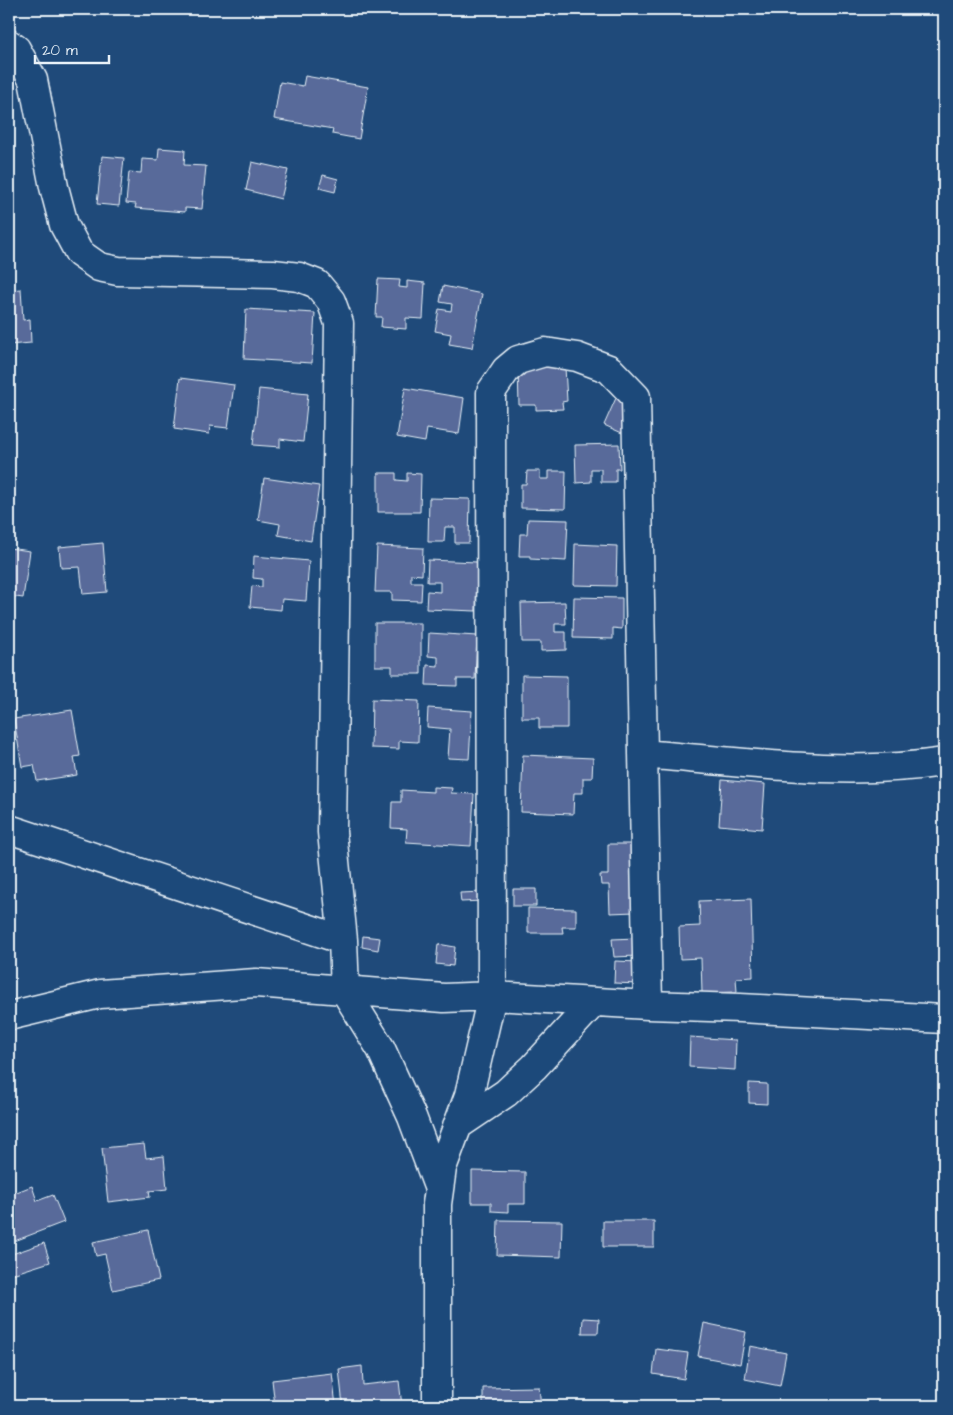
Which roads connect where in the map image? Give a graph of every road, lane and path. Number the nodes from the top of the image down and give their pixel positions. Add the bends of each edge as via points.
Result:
1 (9, 44) edge
2 (643, 754) junction
3 (944, 762) edge
4 (9, 829) edge
5 (343, 940) junction
6 (346, 991) junction
7 (492, 996) junction
8 (594, 1002) junction
9 (648, 1005) junction
10 (9, 1016) edge
11 (944, 1019) edge
12 (457, 1126) junction
13 (439, 1189) junction
14 (437, 1406) edge

1 - 5 street via 16,49 33,80 64,225 79,253 99,267 118,271 299,277 317,284 331,300 340,323 332,832
2 - 3 street via 808,768 880,768
2 - 7 street via 636,397 609,369 577,356 545,352 518,360 506,370 491,392
2 - 9 street
4 - 5 street
5 - 6 street
6 - 7 street via 444,998
6 - 10 street via 256,983 100,994
6 - 13 street via 381,1049 412,1117
7 - 8 street
7 - 12 street via 469,1095
8 - 9 street
8 - 12 street via 506,1093
9 - 11 street
12 - 13 street via 442,1168
13 - 14 street

